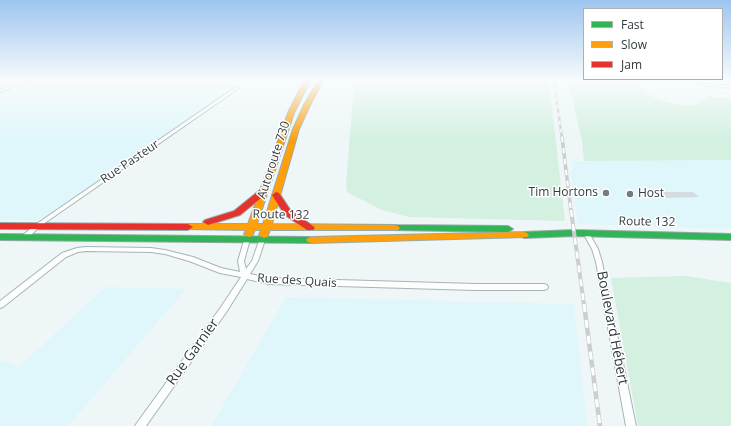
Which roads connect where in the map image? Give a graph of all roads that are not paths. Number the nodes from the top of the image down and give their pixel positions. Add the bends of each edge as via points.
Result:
1 (218, 101) edge
2 (297, 101) edge
3 (309, 101) edge
4 (264, 191) junction
5 (276, 195) junction
6 (0, 226) edge
7 (37, 226) junction
8 (196, 226) junction
9 (251, 227) junction
10 (266, 227) junction
11 (310, 228) junction
12 (562, 233) junction
13 (586, 233) junction
14 (0, 237) edge
15 (26, 237) junction
16 (731, 237) edge
17 (247, 239) junction
18 (262, 240) junction
19 (244, 276) junction
20 (544, 287) dead end
21 (0, 305) edge
22 (140, 426) edge
23 (631, 426) edge

1 - 7 street, Rue Pasteur
2 - 4 highway, Autoroute 730
3 - 5 highway, Autoroute 730 via 299,121
4 - 8 highway via 237,212
4 - 9 highway, Autoroute 730
5 - 10 highway, Autoroute 730
5 - 11 highway via 288,214
6 - 7 highway, Route 132
7 - 8 highway, Route 132
7 - 15 street, Rue Pasteur
8 - 9 highway, Route 132
9 - 10 highway, Route 132
9 - 17 highway, Autoroute 730
10 - 11 highway, Route 132
10 - 18 highway, Autoroute 730
11 - 12 highway, Route 132 via 488,228
12 - 13 highway, Route 132
12 - 18 highway, Route 132 via 491,237
13 - 16 highway, Route 132
13 - 23 street, Boulevard Hébert via 596,249
14 - 15 highway, Route 132
15 - 17 highway, Route 132
17 - 18 highway, Route 132
17 - 19 street via 241,261
18 - 19 street, Rue Garnier via 255,261
19 - 20 street, Rue des Quais via 290,282
19 - 21 street, Rue des Quais via 165,252 80,249 55,261
19 - 22 street, Rue Garnier via 224,309

